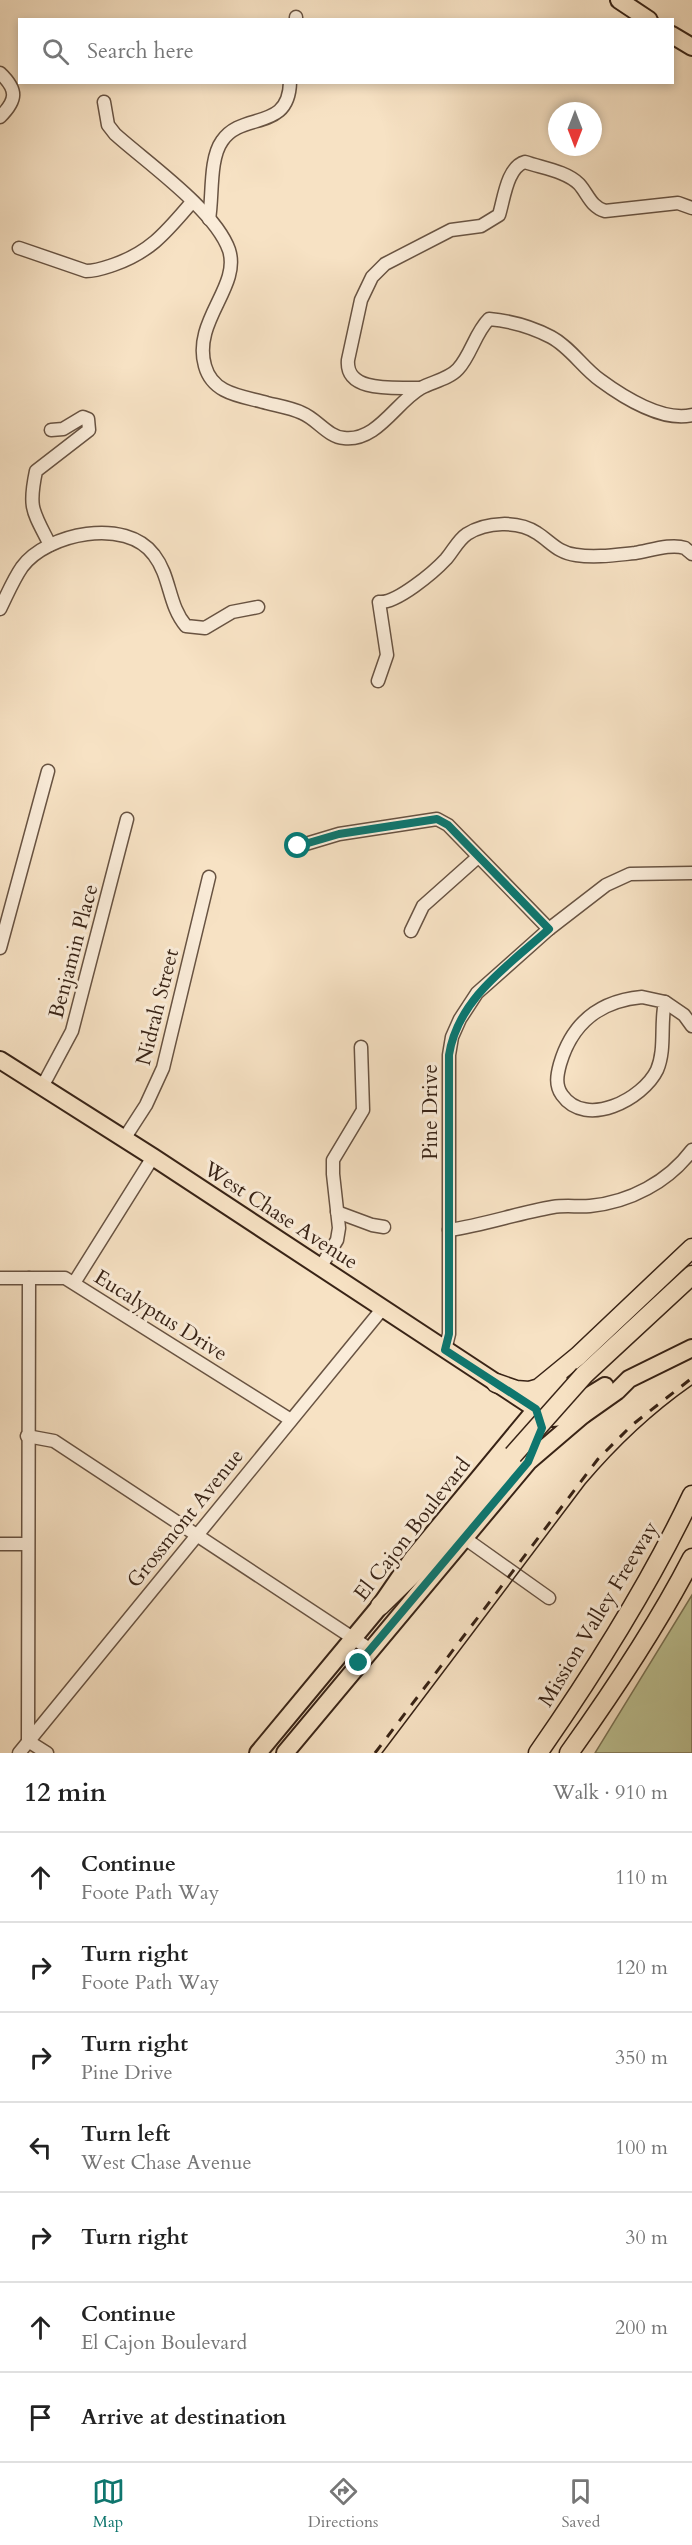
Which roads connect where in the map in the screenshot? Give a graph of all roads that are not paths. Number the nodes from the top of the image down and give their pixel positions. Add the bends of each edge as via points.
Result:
1 (619, 0) edge
2 (637, 0) edge
3 (647, 18) edge
4 (649, 18) edge
5 (674, 36) edge
6 (692, 47) edge
7 (0, 73) edge
8 (290, 84) edge
9 (104, 102) dead end
10 (0, 117) edge
11 (192, 202) junction
12 (692, 208) edge
13 (209, 219) junction
14 (19, 248) dead end
15 (420, 388) junction
16 (692, 415) edge
17 (51, 430) dead end
18 (50, 545) junction
19 (692, 554) edge
20 (258, 607) dead end
21 (0, 609) edge
22 (378, 681) dead end
23 (48, 771) dead end
24 (127, 819) dead end
25 (298, 846) dead end
26 (478, 856) junction
27 (692, 873) edge
28 (209, 877) dead end
29 (549, 929) junction
30 (411, 931) dead end
31 (0, 948) edge
32 (665, 1002) junction
33 (692, 1026) edge
34 (361, 1047) dead end
35 (0, 1060) edge
36 (42, 1087) junction
37 (124, 1139) junction
38 (692, 1150) edge
39 (153, 1157) junction
40 (337, 1212) junction
41 (384, 1227) dead end
42 (449, 1230) junction
43 (692, 1248) edge
44 (320, 1268) junction
45 (692, 1275) edge
46 (0, 1278) edge
47 (30, 1278) junction
48 (74, 1283) junction
49 (383, 1308) junction
50 (692, 1348) edge
51 (445, 1350) junction
52 (578, 1356) junction
53 (629, 1379) junction
54 (496, 1383) junction
55 (536, 1409) junction
56 (584, 1415) junction
57 (291, 1420) junction
58 (27, 1436) junction
59 (521, 1459) junction
60 (692, 1495) edge
61 (197, 1534) junction
62 (463, 1537) junction
63 (0, 1544) edge
64 (27, 1544) junction
65 (692, 1558) edge
66 (549, 1598) dead end
67 (380, 1606) junction
68 (353, 1638) junction
69 (371, 1650) junction
70 (28, 1741) junction
71 (19, 1753) edge
72 (47, 1753) edge
73 (258, 1753) edge
74 (285, 1753) edge
75 (538, 1753) edge
76 (569, 1753) edge

1 - 3 main road
2 - 4 main road
5 - 6 main road
7 - 10 street via 14,92 12,105
8 - 13 street via 288,101 282,110 236,129 219,144
9 - 11 street via 108,125 115,134
11 - 13 street
11 - 14 street via 149,248 134,258 96,271
12 - 15 street via 678,203 605,211 598,209 569,177 525,162 519,164 512,171 499,215 481,226 451,230 385,264 372,277 361,300 348,365 352,377 363,385
13 - 15 street via 228,248 231,262 228,280 206,325 203,351 208,375 221,390 300,411 341,438 356,439 388,418
15 - 16 street via 458,369 489,320 506,321 553,338 599,380 651,410 681,418
17 - 18 street via 63,429 83,417 90,424 89,430 36,471 32,509
18 - 20 street via 84,534 133,538 154,554 165,573 176,615 186,626 205,628 232,612
18 - 21 street via 22,566
19 - 22 street via 684,548 669,547 598,556 574,555 558,550 527,527 502,524 478,529 424,578 396,598 378,602 387,654
23 - 31 street
24 - 36 street, Benjamin Place via 72,1031
25 - 26 street via 339,834 437,819
26 - 29 street
26 - 30 street via 423,906
27 - 29 street, Pine Drive via 648,872 616,879
28 - 37 street, Nidrah Street via 163,1068
29 - 42 street, Pine Drive via 477,993 452,1037
32 - 32 street via 642,997 624,1000 584,1021 569,1038 558,1072 558,1087 566,1099 580,1107 602,1109 622,1103 646,1086 660,1062
32 - 33 street
34 - 40 street via 363,1110 333,1160
35 - 36 main road, West Chase Avenue
36 - 37 main road, West Chase Avenue
37 - 39 main road, West Chase Avenue
38 - 42 street via 659,1181 625,1198 590,1206 555,1207
39 - 44 main road, West Chase Avenue
39 - 48 street
40 - 41 street
40 - 44 street via 337,1240
42 - 51 street, Pine Drive via 449,1334
43 - 52 highway
44 - 49 main road, West Chase Avenue
45 - 59 highway, bridge via 584,1375
46 - 47 street, Eucalyptus Drive
47 - 48 street, Eucalyptus Drive via 65,1278
47 - 58 street
48 - 57 street, Eucalyptus Drive
49 - 51 main road, West Chase Avenue
49 - 57 street, Grossmont Avenue
50 - 53 main road, El Cajon Boulevard
51 - 54 main road, West Chase Avenue
52 - 54 highway via 539,1389 516,1390
52 - 55 highway
53 - 55 main road, El Cajon Boulevard via 613,1381 574,1405
53 - 56 main road, El Cajon Boulevard
54 - 55 main road, West Chase Avenue
55 - 56 main road, West Chase Avenue via 552,1418
55 - 59 main road via 542,1428
55 - 67 main road, El Cajon Boulevard via 413,1558
56 - 59 main road, El Cajon Boulevard
57 - 61 street, Grossmont Avenue
58 - 61 street via 54,1441
58 - 64 street
59 - 62 main road, El Cajon Boulevard
59 - 67 highway
60 - 75 highway, Mission Valley Freeway via 634,1605
61 - 68 street
61 - 70 street, Grossmont Avenue
62 - 66 street
62 - 69 main road, El Cajon Boulevard
63 - 64 street
64 - 70 street
65 - 76 highway via 619,1682
67 - 68 main road, El Cajon Boulevard
68 - 69 street
68 - 73 main road, El Cajon Boulevard
69 - 74 main road, El Cajon Boulevard
70 - 71 street, Grossmont Avenue
70 - 72 street

